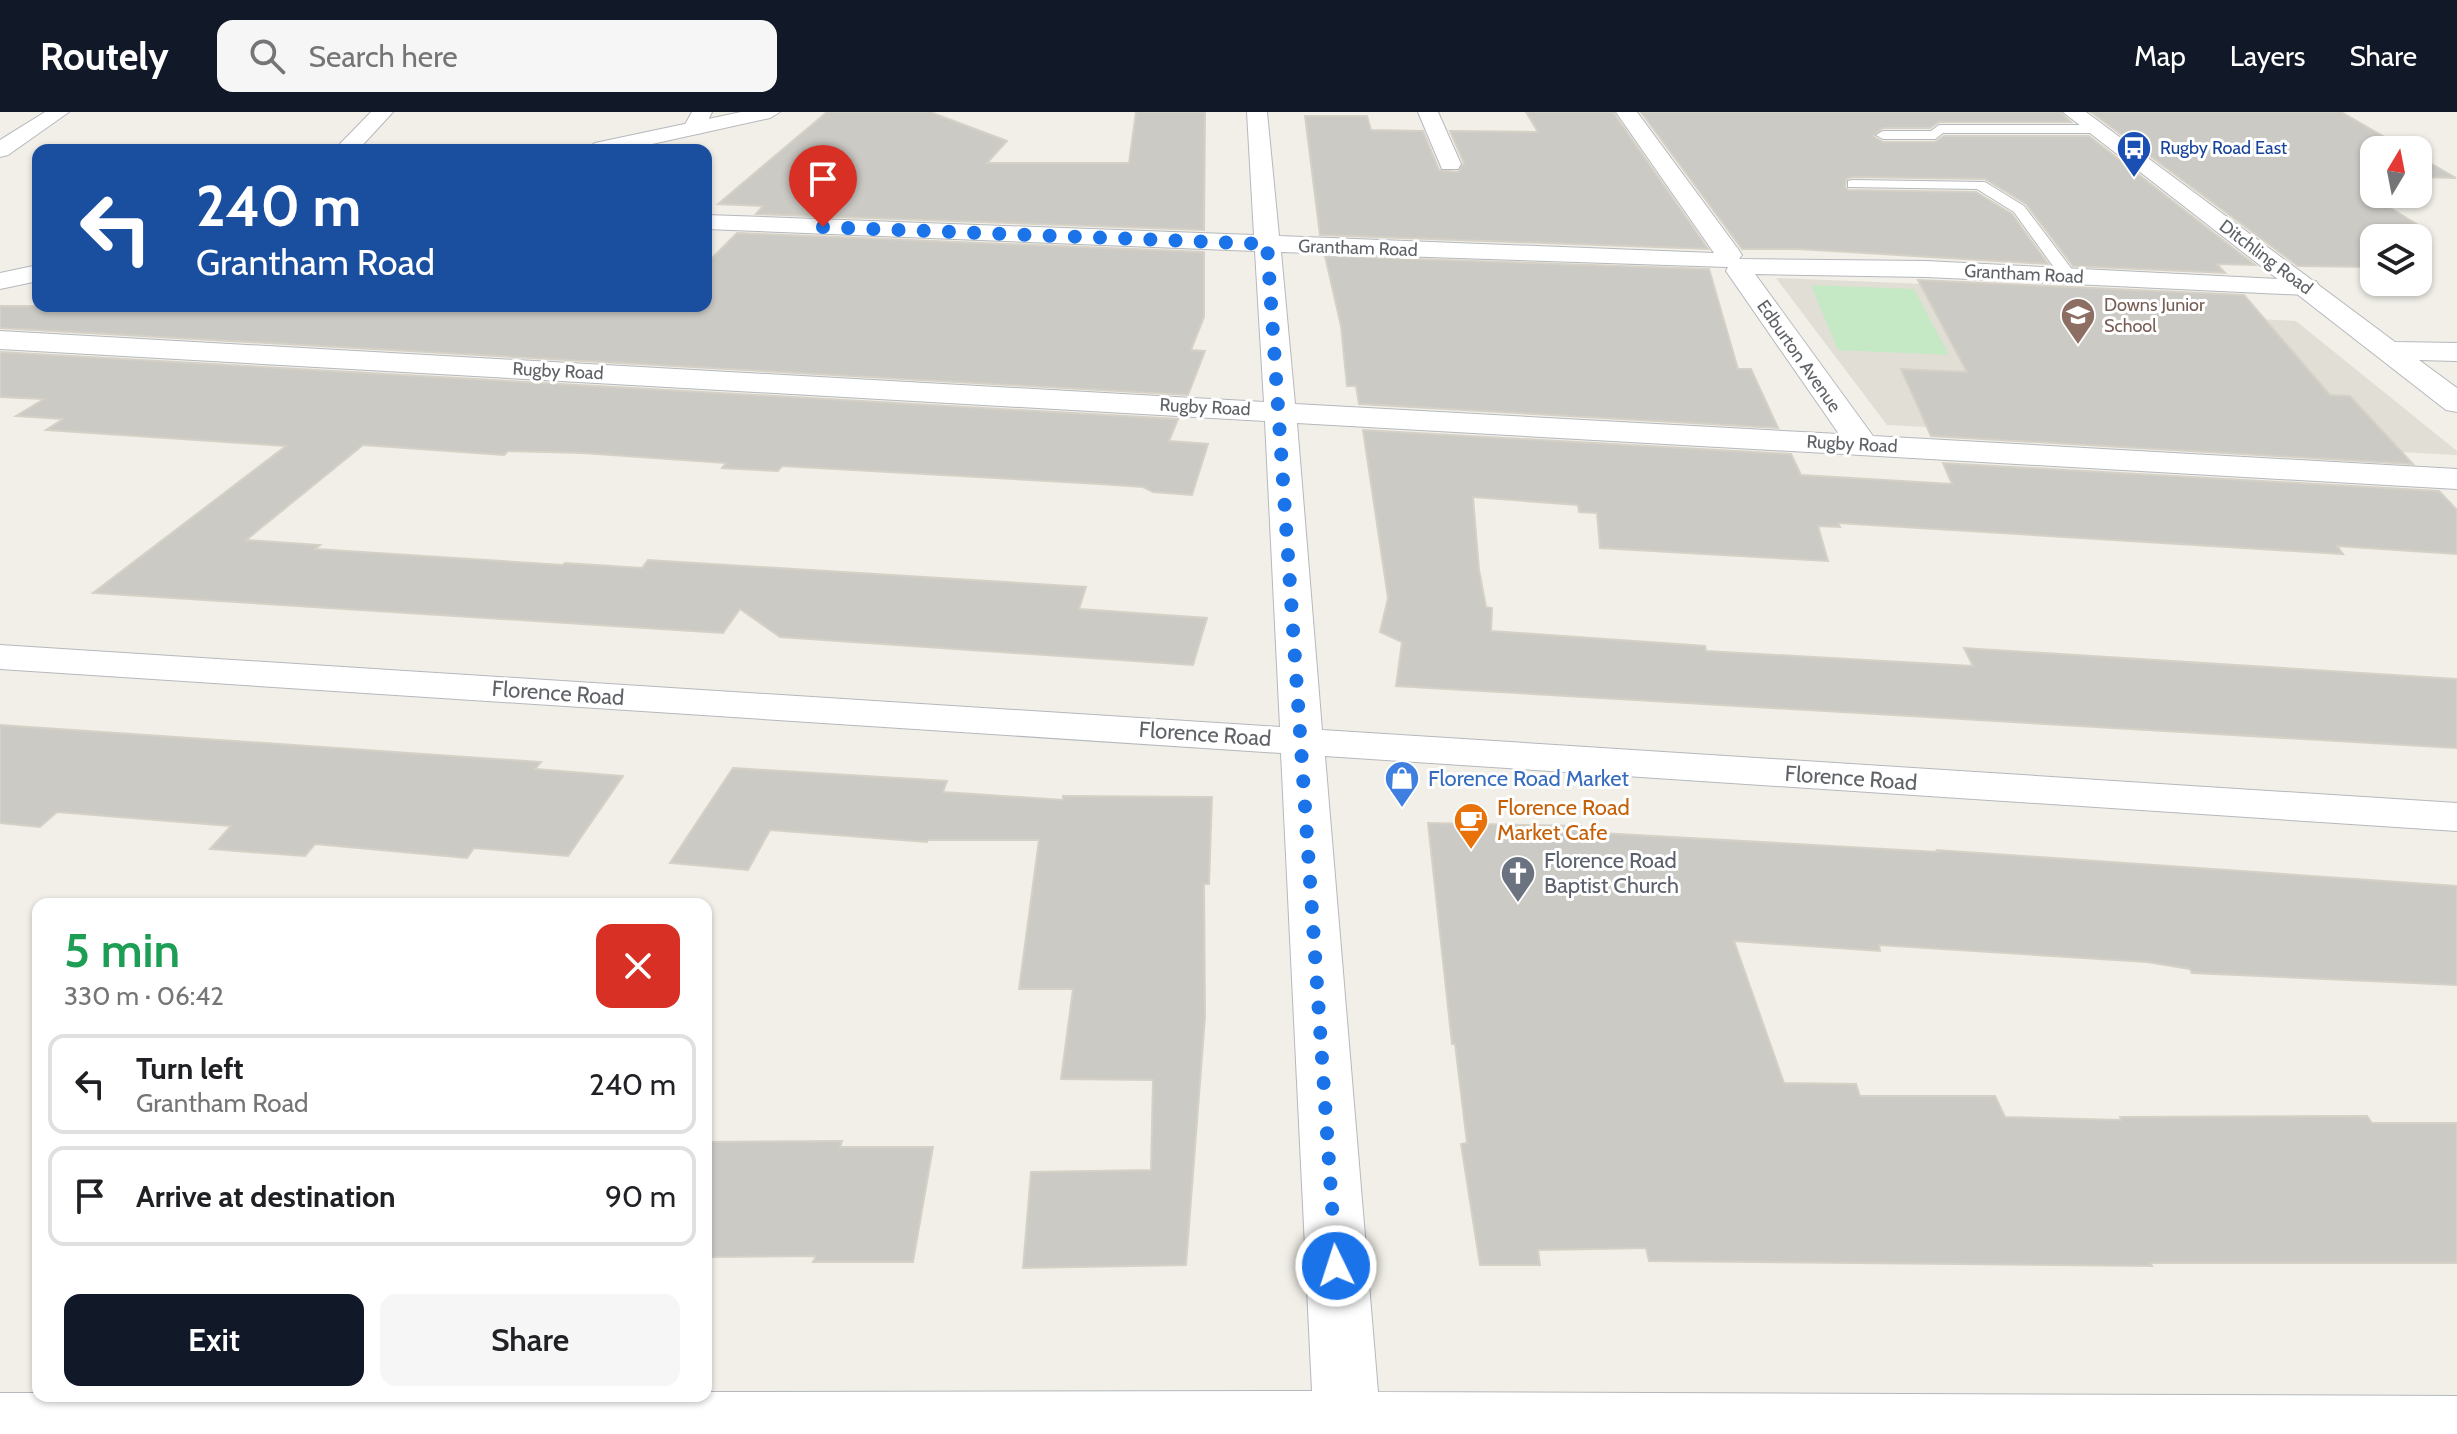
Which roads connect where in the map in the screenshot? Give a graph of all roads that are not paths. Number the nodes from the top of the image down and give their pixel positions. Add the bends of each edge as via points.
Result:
1 (59, 112) edge
2 (383, 112) edge
3 (770, 112) edge
4 (1257, 112) edge
5 (1428, 112) edge
6 (1626, 112) edge
7 (2073, 112) edge
8 (698, 120) edge
9 (2095, 129) junction
10 (1883, 135) dead end
11 (351, 144) edge
12 (616, 144) edge
13 (0, 150) edge
14 (1450, 164) dead end
15 (1853, 184) dead end
16 (712, 222) edge
17 (1267, 244) junction
18 (1732, 263) junction
19 (32, 274) edge
20 (2069, 276) junction
21 (0, 281) edge
22 (2306, 287) junction
23 (0, 340) edge
24 (2392, 351) junction
25 (2457, 352) edge
26 (2457, 403) edge
27 (1280, 411) junction
28 (1863, 445) junction
29 (2457, 479) edge
30 (0, 657) edge
31 (1301, 741) junction
32 (2457, 817) edge
33 (1347, 1421) junction
34 (0, 1423) edge
35 (2457, 1426) edge
36 (1020, 1428) edge

1 - 13 street
2 - 11 street
3 - 8 street
4 - 17 street
5 - 14 street
6 - 18 street, Edburton Avenue
7 - 9 street, Ditchling Road
8 - 12 street
9 - 10 lane via 1939,129 1935,135
9 - 22 street, Ditchling Road
15 - 20 lane via 1980,185 2019,209
16 - 17 street, Grantham Road
17 - 18 street, Grantham Road
17 - 27 street
18 - 20 street, Grantham Road
18 - 28 street, Edburton Avenue
19 - 21 street
20 - 22 street, Grantham Road
22 - 24 street, Ditchling Road
23 - 27 street, Rugby Road
24 - 25 street
24 - 26 street, Ditchling Road
27 - 28 street, Rugby Road
27 - 31 street
28 - 29 street, Rugby Road
30 - 31 street, Florence Road
31 - 32 street, Florence Road
31 - 33 street
33 - 35 street
33 - 36 street
34 - 36 street

